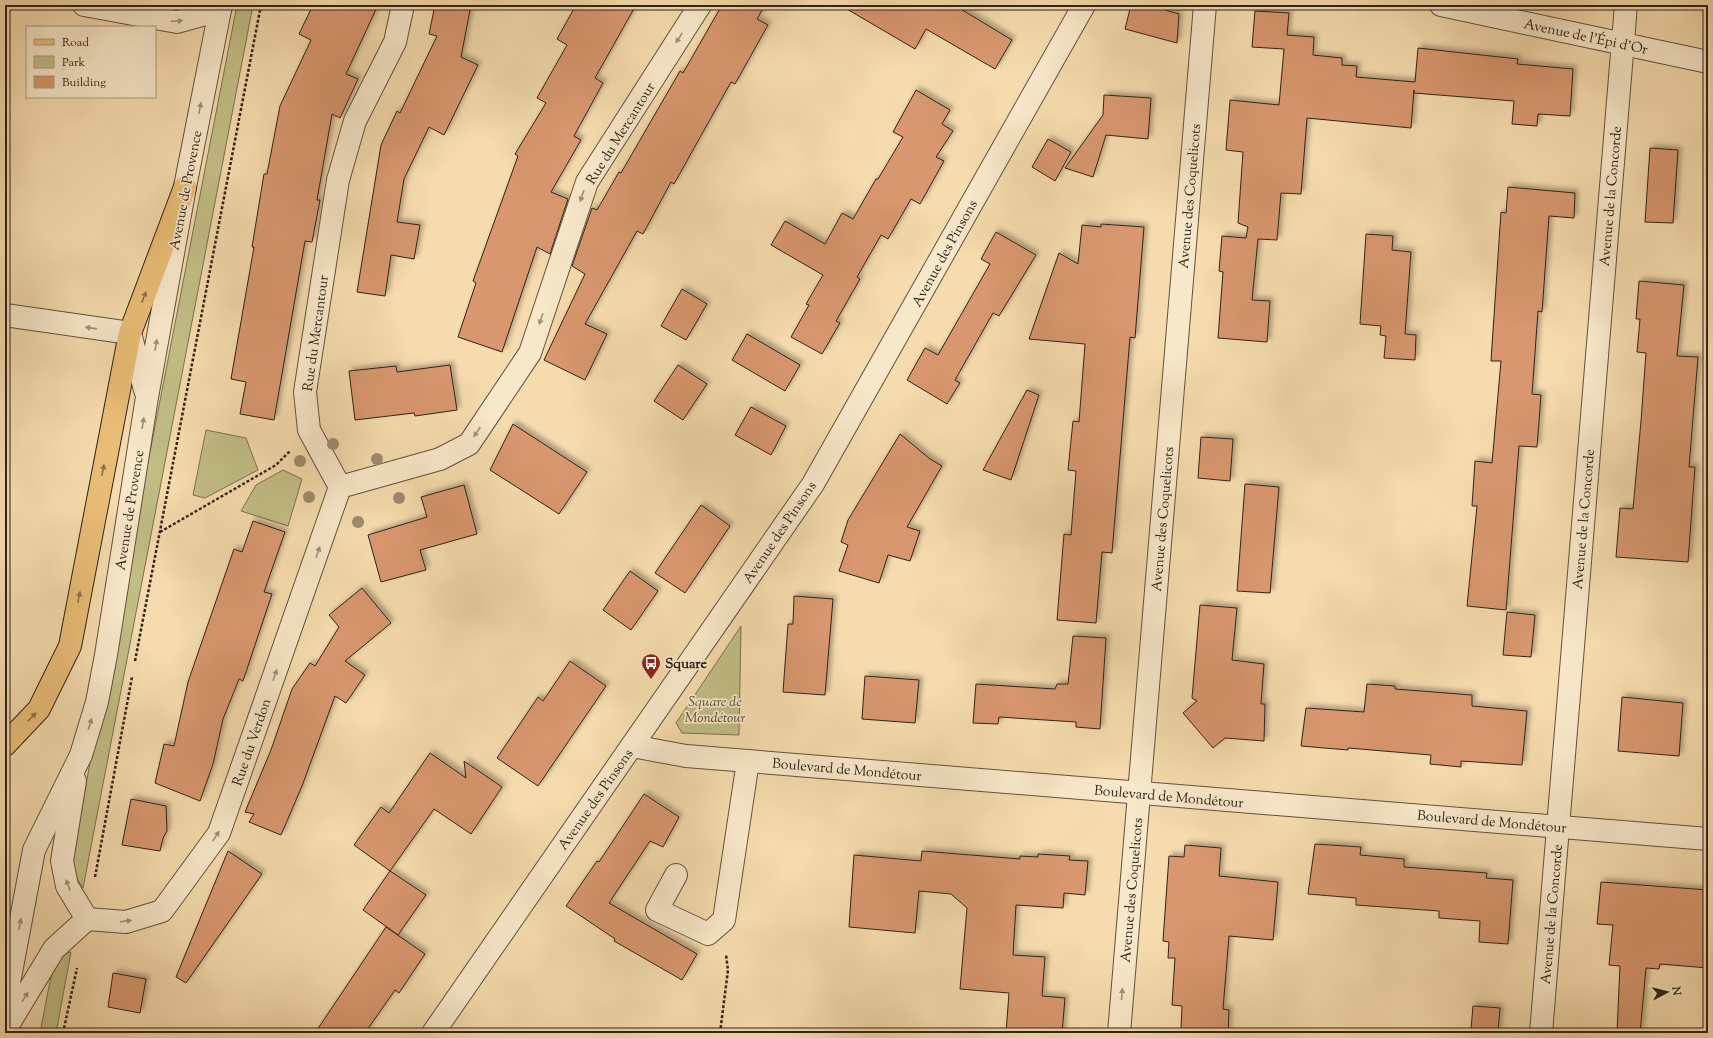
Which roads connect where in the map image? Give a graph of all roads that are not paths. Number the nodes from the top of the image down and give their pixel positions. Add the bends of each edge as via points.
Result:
1 (84, 5) edge
2 (403, 5) edge
3 (700, 5) edge
4 (1084, 5) edge
5 (1205, 5) edge
6 (1441, 5) edge
7 (1626, 5) edge
8 (220, 8) edge
9 (1623, 44) junction
10 (1708, 62) edge
11 (185, 187) junction
12 (5, 315) edge
13 (130, 333) junction
14 (147, 397) junction
15 (340, 488) junction
16 (5, 745) edge
17 (632, 746) junction
18 (81, 755) junction
19 (748, 760) junction
20 (1139, 794) junction
21 (1558, 827) junction
22 (1708, 839) edge
23 (676, 875) dead end
24 (87, 919) junction
25 (5, 1004) edge
26 (5, 1030) edge
27 (433, 1033) edge
28 (1119, 1033) edge
29 (1541, 1033) edge

1 -> 8 street via 177,22
2 - 15 street, Rue du Mercantour via 395,42 355,121 338,180 305,392 309,430
3 -> 15 street, Rue du Mercantour via 587,182 530,353 469,444 440,459
4 - 17 street, Avenue des Pinsons via 813,484
5 - 20 street, Avenue des Coquelicots
6 - 9 street, Avenue de l'Épi d'Or
7 - 9 street, Avenue de la Concorde
11 -> 8 street, Avenue de Provence
9 - 10 street, Avenue de l'Épi d'Or
9 - 21 street, Avenue de la Concorde
13 -> 11 main road
14 -> 11 street, Avenue de Provence
13 -> 12 street
13 - 14 street
16 -> 13 main road via 39,709 70,646
18 -> 14 street, Avenue de Provence via 97,702 106,655
24 -> 15 street, Rue du Verdon via 126,922 162,911 219,832
17 - 19 street, Boulevard de Mondétour via 686,756
17 - 27 street, Avenue des Pinsons
24 -> 18 street via 67,886 62,861
25 -> 18 street, Avenue de Provence via 34,850
19 - 20 street, Boulevard de Mondétour
19 - 23 street via 724,920 708,934 657,910
20 - 21 street, Boulevard de Mondétour
28 -> 20 street, Avenue des Coquelicots
21 - 22 street, Boulevard de Mondétour
21 - 29 street, Avenue de la Concorde
26 -> 24 street via 54,949

